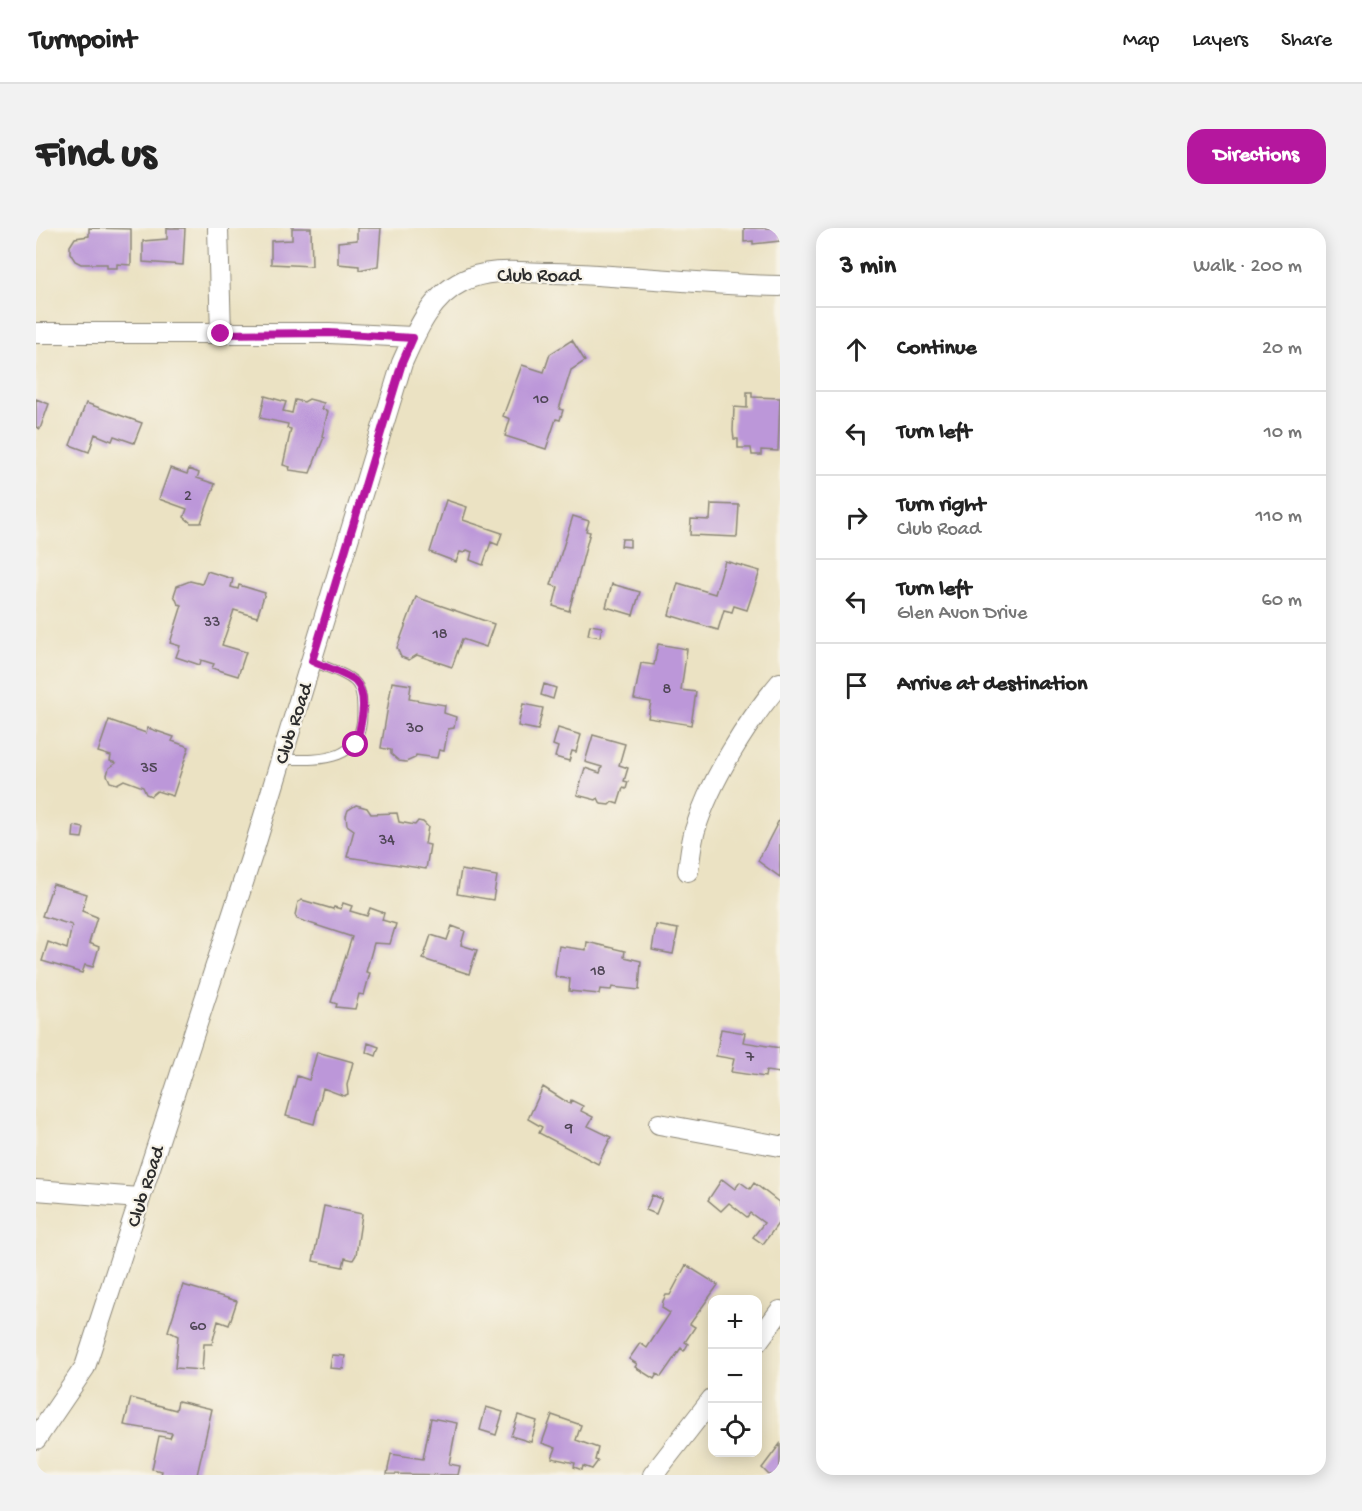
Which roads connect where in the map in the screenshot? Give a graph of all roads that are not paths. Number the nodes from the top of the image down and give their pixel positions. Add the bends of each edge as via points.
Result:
1 (218, 228) edge
2 (780, 286) edge
3 (36, 333) edge
4 (221, 334) junction
5 (413, 338) junction
6 (312, 661) junction
7 (780, 683) edge
8 (280, 759) junction
9 (688, 871) dead end
10 (659, 1124) dead end
11 (780, 1146) edge
12 (36, 1190) edge
13 (140, 1198) junction
14 (777, 1321) edge
15 (762, 1337) edge
16 (709, 1403) edge
17 (36, 1439) edge
18 (653, 1475) edge

1 - 4 street
2 - 5 street, Club Road via 492,272 451,288 430,309
3 - 4 street
4 - 5 street via 329,333
5 - 6 street, Club Road via 402,363
6 - 8 street, Club Road
6 - 8 lane via 355,681 362,696 356,745 342,755 312,760
7 - 9 street via 759,708 714,785 695,830
8 - 13 street, Club Road
10 - 11 street
12 - 13 street
13 - 17 street, Club Road via 85,1367
14 - 15 street
16 - 18 street

